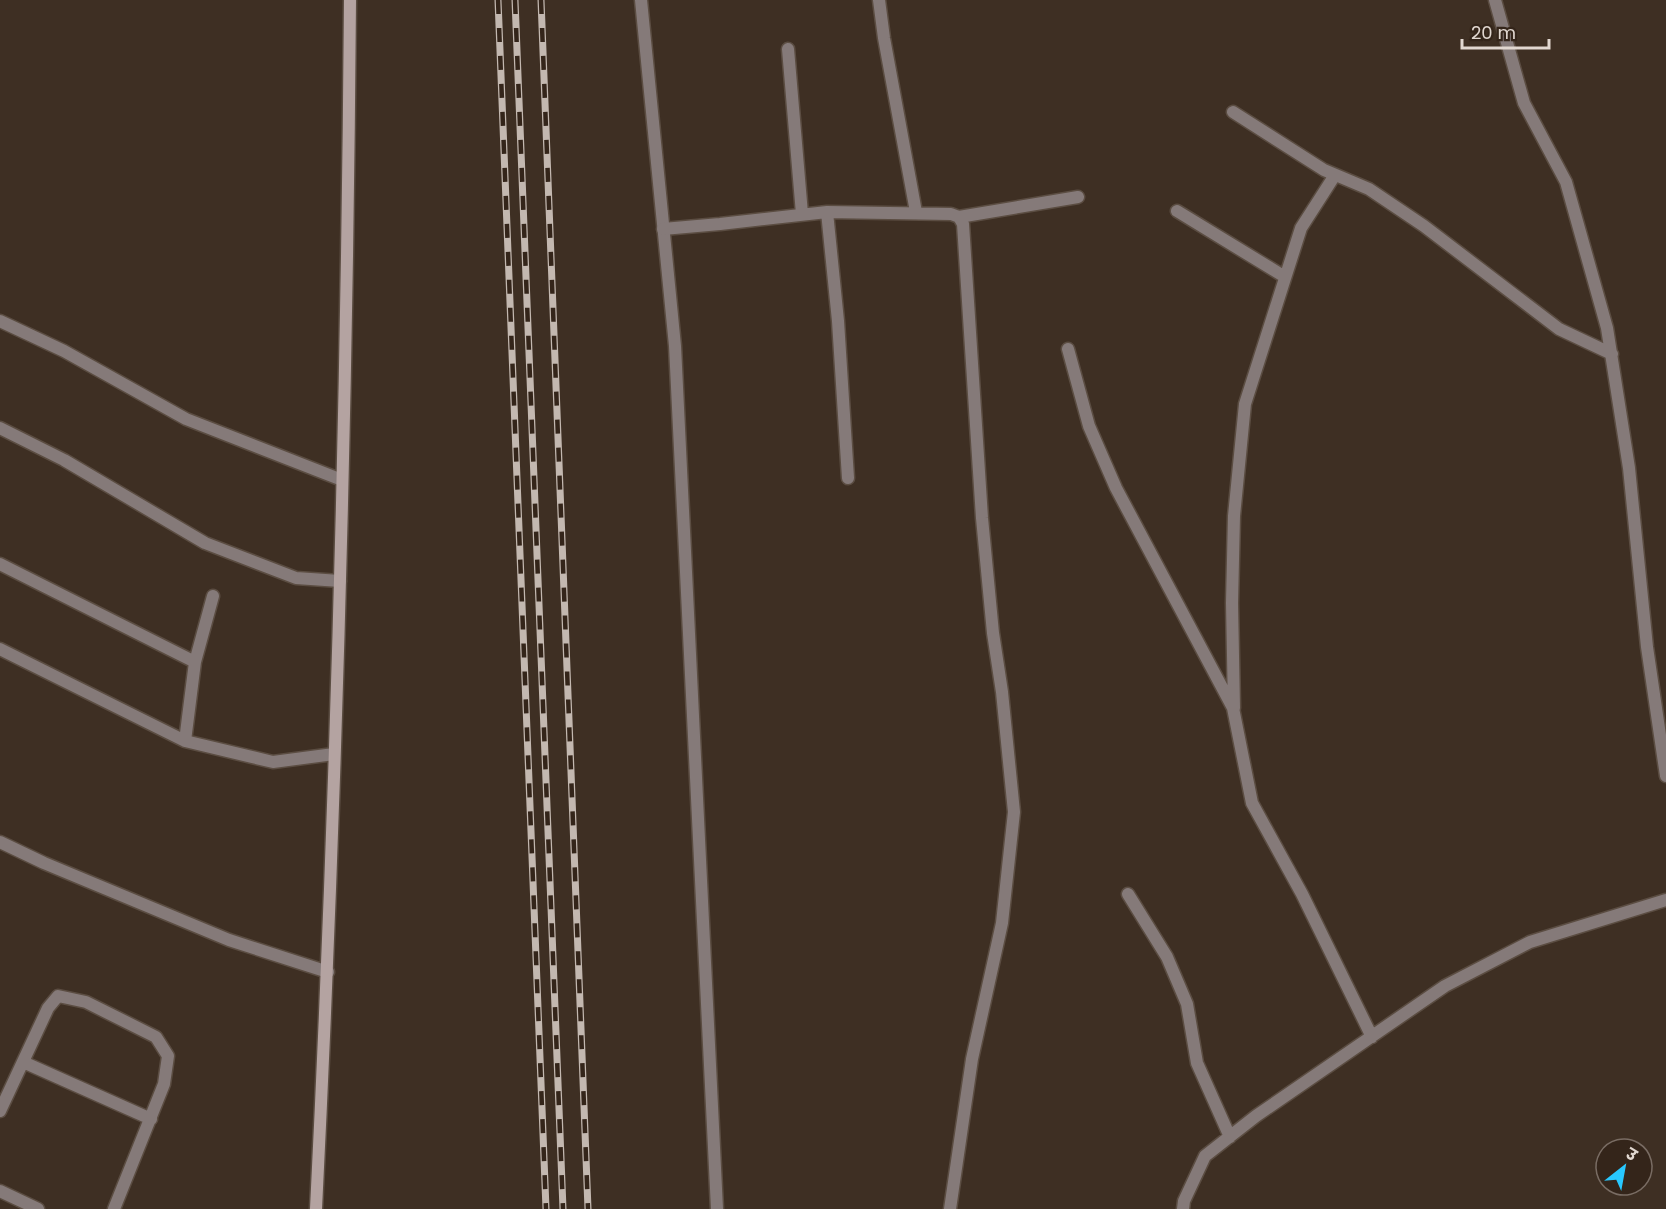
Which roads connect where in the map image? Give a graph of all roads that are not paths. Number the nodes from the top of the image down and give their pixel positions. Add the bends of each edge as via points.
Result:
1 (350, 0) edge
2 (641, 0) edge
3 (879, 0) edge
4 (1495, 0) edge
5 (788, 50) dead end
6 (1233, 112) dead end
7 (1335, 175) junction
8 (1078, 197) dead end
9 (827, 212) junction
10 (916, 212) junction
11 (1177, 212) dead end
12 (802, 214) junction
13 (959, 217) junction
14 (663, 229) junction
15 (1285, 277) junction
16 (0, 321) edge
17 (1068, 349) dead end
18 (1612, 354) junction
19 (0, 428) edge
20 (848, 478) dead end
21 (342, 480) junction
22 (0, 564) edge
23 (340, 580) junction
24 (213, 596) dead end
25 (0, 649) edge
26 (195, 662) junction
27 (1235, 718) junction
28 (185, 741) junction
29 (334, 754) junction
30 (1666, 776) edge
31 (0, 842) edge
32 (1128, 894) dead end
33 (1666, 900) edge
34 (328, 972) junction
35 (1372, 1037) junction
36 (23, 1062) junction
37 (0, 1111) edge
38 (151, 1119) junction
39 (1230, 1137) junction
40 (0, 1191) edge
41 (38, 1209) edge
42 (114, 1209) edge
43 (316, 1209) edge
44 (717, 1209) edge
45 (950, 1209) edge
46 (1183, 1209) edge

1 - 21 street via 348,308
2 - 14 street
3 - 10 street
4 - 18 street via 1524,103 1566,182
5 - 12 street
6 - 7 street
7 - 15 street via 1301,228
7 - 18 street via 1369,189 1424,226 1559,329
8 - 13 street
9 - 10 street
9 - 12 street
9 - 20 street
10 - 13 street
11 - 15 street
12 - 14 street
13 - 45 street via 963,224 982,518 1014,812 1002,923 972,1059
14 - 44 street via 675,346
15 - 27 street via 1245,404 1234,516
16 - 21 street via 64,351 186,419
17 - 27 street via 1089,426 1116,488
18 - 30 street
19 - 23 street via 64,460 205,543 296,578
21 - 23 street
22 - 26 street
23 - 29 street
24 - 26 street
25 - 28 street
26 - 28 street
27 - 35 street via 1252,803
28 - 29 street via 273,762
29 - 34 street
31 - 34 street via 228,940
32 - 39 street via 1167,957 1183,995 1197,1063
33 - 35 street via 1530,942 1445,986
34 - 43 street
35 - 39 street
36 - 37 street
36 - 38 street
36 - 38 street via 48,1008 58,996 86,1002 156,1037 168,1056 164,1084
38 - 42 street
39 - 46 street via 1205,1156
40 - 41 street

